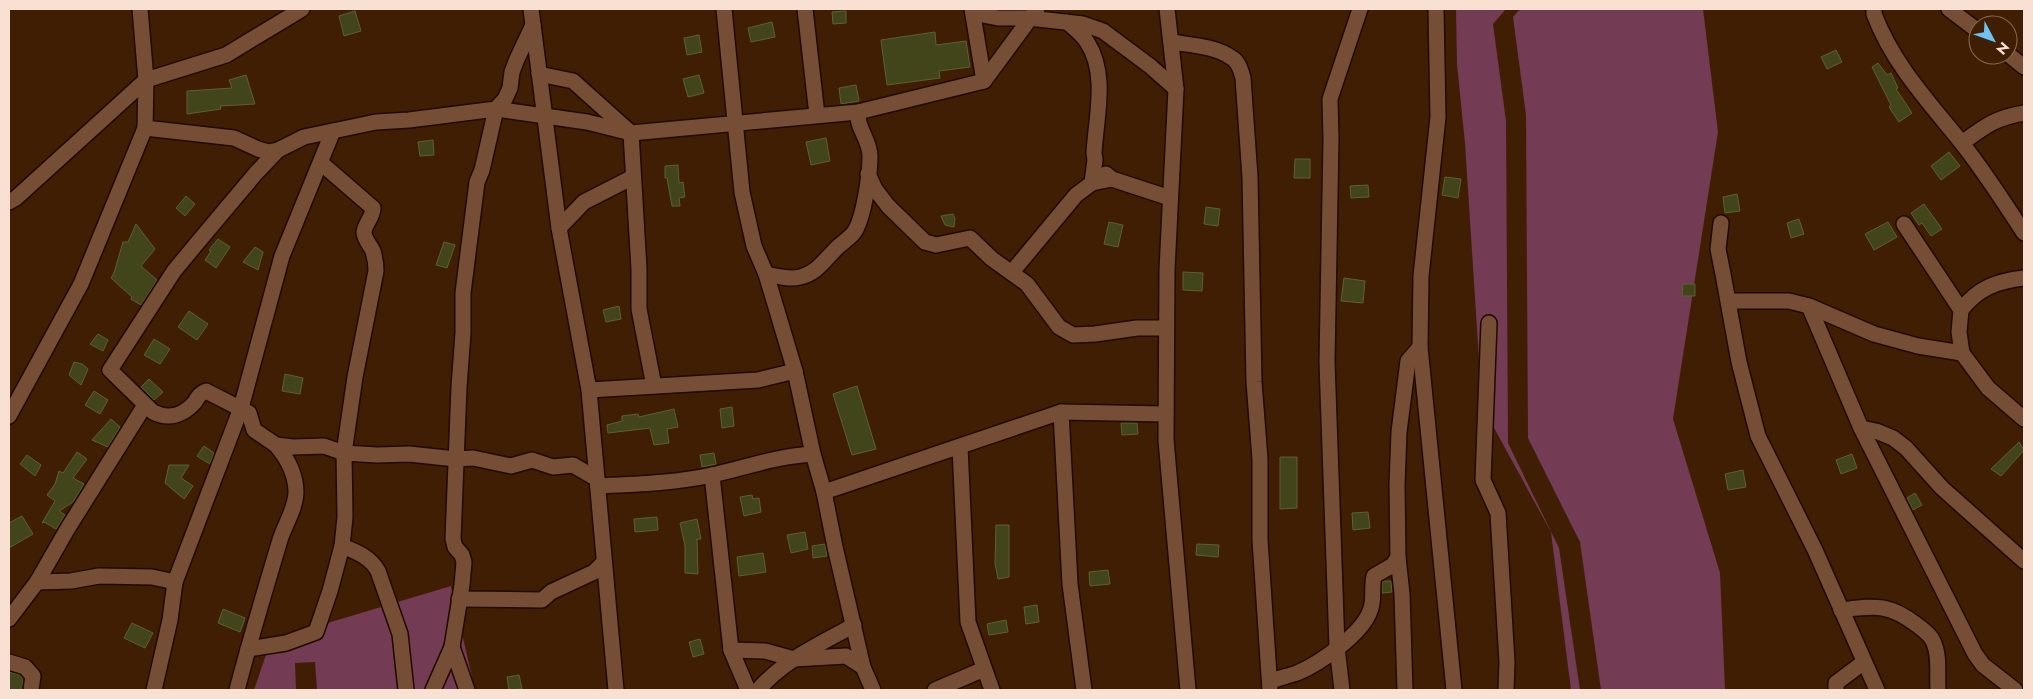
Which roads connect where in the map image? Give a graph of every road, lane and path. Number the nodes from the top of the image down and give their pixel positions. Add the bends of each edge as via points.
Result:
1 (140, 9) edge
2 (302, 9) edge
3 (531, 9) edge
4 (724, 9) edge
5 (805, 9) edge
6 (1167, 9) edge
7 (1360, 9) edge
8 (1436, 9) edge
9 (1874, 9) edge
10 (1949, 9) edge
11 (972, 11) edge
12 (1033, 14) edge
13 (1067, 22) junction
14 (1968, 23) edge
15 (533, 25) junction
16 (1171, 42) junction
17 (539, 74) junction
18 (146, 80) junction
19 (984, 81) junction
20 (1176, 89) junction
21 (496, 109) junction
22 (858, 112) junction
23 (2024, 113) edge
24 (546, 116) junction
25 (817, 116) junction
26 (735, 125) junction
27 (145, 128) junction
28 (333, 131) junction
29 (631, 133) junction
30 (1962, 143) junction
31 (278, 150) junction
32 (1095, 160) junction
33 (321, 163) junction
34 (868, 174) junction
35 (634, 177) junction
36 (1112, 179) junction
37 (1092, 183) junction
38 (1170, 198) junction
39 (9, 202) edge
40 (1721, 223) dead end
41 (1904, 224) dead end
42 (560, 228) junction
43 (2024, 233) edge
44 (1012, 272) junction
45 (766, 274) junction
46 (2024, 278) edge
47 (1729, 301) junction
48 (1809, 306) junction
49 (1961, 310) junction
50 (1489, 323) dead end
51 (1166, 328) junction
52 (1420, 347) junction
53 (1962, 354) junction
54 (795, 371) junction
55 (654, 386) junction
56 (589, 390) junction
57 (145, 406) junction
58 (241, 408) junction
59 (1062, 412) junction
60 (1166, 414) junction
61 (9, 416) edge
62 (2024, 419) edge
63 (1861, 428) junction
64 (276, 445) junction
65 (960, 447) junction
66 (344, 453) junction
67 (813, 454) junction
68 (456, 459) junction
69 (712, 475) junction
70 (598, 482) junction
71 (824, 492) junction
72 (342, 546) junction
73 (1398, 557) junction
74 (2024, 561) edge
75 (604, 562) junction
76 (37, 582) junction
77 (175, 582) junction
78 (460, 599) junction
79 (1841, 610) junction
80 (9, 619) edge
81 (854, 625) junction
82 (452, 647) junction
83 (1337, 647) junction
84 (248, 649) junction
85 (730, 650) junction
86 (794, 658) junction
87 (9, 662) edge
88 (1864, 662) junction
89 (863, 667) junction
90 (984, 669) junction
91 (1271, 686) edge
92 (31, 690) edge
93 (154, 690) edge
94 (237, 690) edge
95 (406, 690) edge
96 (433, 690) edge
97 (467, 690) edge
98 (616, 690) edge
99 (748, 690) edge
100 (758, 690) edge
101 (873, 690) edge
102 (935, 690) edge
103 (992, 690) edge
104 (1084, 690) edge
105 (1188, 690) edge
106 (1342, 690) edge
107 (1405, 690) edge
108 (1454, 690) edge
109 (1506, 690) edge
110 (1836, 690) edge
111 (1877, 690) edge
112 (1938, 690) edge
113 (2016, 690) edge

1 - 18 street
2 - 18 street via 226,55
3 - 15 street
4 - 26 street
5 - 25 street
6 - 16 street
7 - 83 street via 1330,99 1327,362
8 - 52 street via 1438,117 1421,276
9 - 30 street via 1888,47
10 - 14 street
11 - 12 street via 998,18
11 - 19 street
12 - 13 street
12 - 19 street
13 - 20 street via 1103,31
13 - 32 street via 1086,41 1097,64 1099,95
15 - 17 street
15 - 21 street via 512,72 510,88
16 - 20 street
16 - 91 street via 1216,50 1233,58 1243,78 1250,177 1260,540
17 - 24 street
17 - 29 street via 572,81
18 - 27 street
18 - 39 street
19 - 22 street
20 - 38 street
21 - 24 street
21 - 28 street via 376,122
21 - 68 street via 477,182 462,293
22 - 25 street
22 - 34 street via 870,155
23 - 30 street via 2003,117 1984,126
24 - 29 street
24 - 42 street
25 - 26 street
26 - 29 street
26 - 45 street via 742,192 754,246
27 - 31 street via 234,138 268,152
27 - 61 street via 80,284
28 - 31 street via 304,137
28 - 33 street
29 - 35 street
30 - 43 street
31 - 57 street via 174,271 111,366 111,374
32 - 36 street
32 - 37 street
33 - 58 street via 282,256
33 - 66 street via 372,208 373,214 364,236 372,250 376,271
34 - 44 street via 888,206 925,242 936,245 970,238
34 - 45 street via 864,203 854,233 812,273 798,278
35 - 42 street via 584,202
35 - 55 street via 639,309
36 - 37 street
36 - 38 street
37 - 44 street via 1076,195
38 - 51 street
40 - 47 street via 1718,249
41 - 49 street
42 - 56 street
44 - 51 street via 1034,292 1059,327 1073,335
45 - 54 street
46 - 49 street via 2002,280 1984,289 1968,300
47 - 48 street via 1790,301
47 - 79 street via 1739,362 1758,436
48 - 53 street via 1874,334
48 - 63 street
49 - 53 street
50 - 109 street via 1483,480 1498,513
51 - 60 street
52 - 73 street via 1408,361 1399,432
52 - 108 street
53 - 62 street via 1988,388
54 - 55 street via 758,380
54 - 67 street
55 - 56 street
56 - 70 street
57 - 58 street via 161,416 181,414 206,391
57 - 76 street
58 - 64 street via 251,416 254,430
58 - 77 street
59 - 60 street
59 - 65 street
59 - 104 street via 1070,584
60 - 105 street
63 - 74 street via 1893,438 1906,448 1942,488
63 - 113 street via 1975,654 1983,665
64 - 66 street via 324,446
64 - 84 street via 291,466 296,492
65 - 71 street
65 - 90 street via 968,622
66 - 68 street
66 - 72 street
67 - 69 street via 767,460
67 - 71 street
68 - 70 street via 472,458 511,466 532,460 553,467 573,465
68 - 78 street via 453,538 464,562
69 - 70 street via 659,483
69 - 85 street
70 - 75 street
71 - 81 street
72 - 84 street via 316,632 286,643
72 - 95 street via 362,554 378,571 400,634
73 - 83 street via 1393,565 1374,576 1370,613 1358,629
73 - 107 street
75 - 78 street via 594,572 551,592 542,600
75 - 98 street
76 - 77 street via 99,576 152,577
76 - 80 street
77 - 93 street
78 - 82 street
79 - 88 street
79 - 112 street via 1874,606 1890,608 1926,632 1936,650
81 - 86 street
81 - 89 street
82 - 96 street
82 - 97 street
83 - 91 street
83 - 106 street
84 - 94 street
85 - 86 street via 765,651
85 - 99 street
86 - 89 street via 846,656
86 - 100 street
87 - 92 street via 25,667 33,676
88 - 110 street via 1836,682
88 - 111 street
89 - 101 street
90 - 102 street
90 - 103 street

